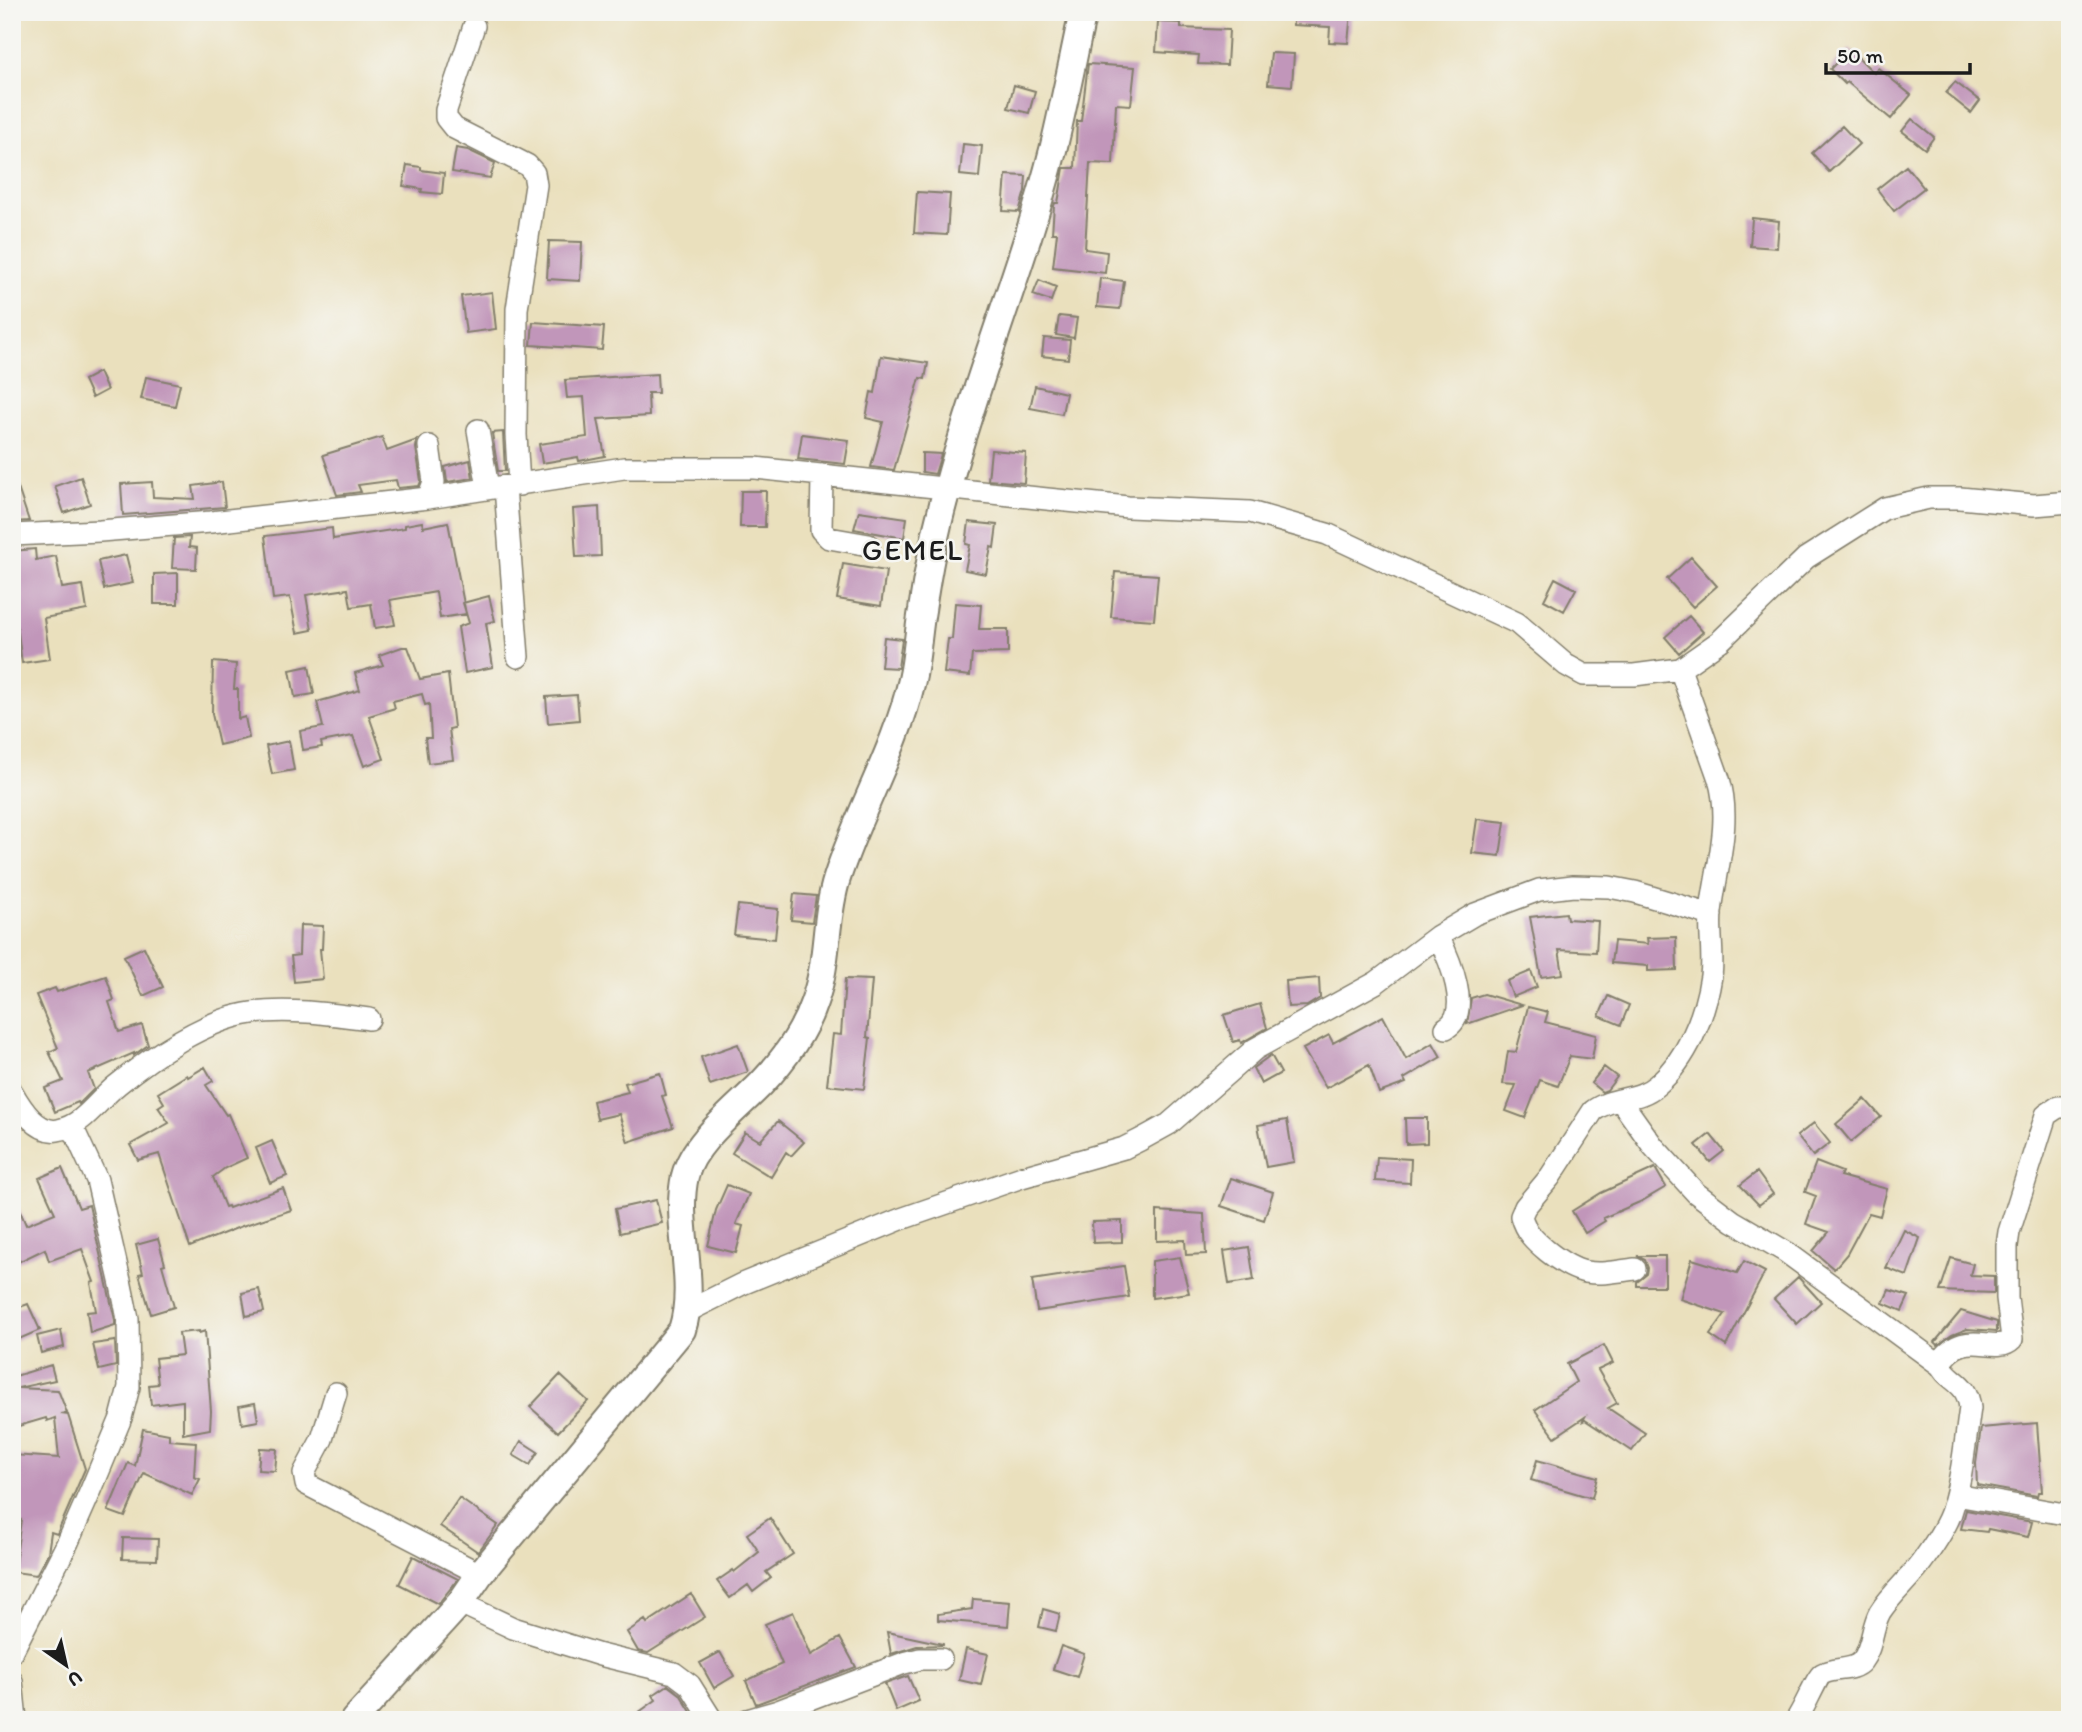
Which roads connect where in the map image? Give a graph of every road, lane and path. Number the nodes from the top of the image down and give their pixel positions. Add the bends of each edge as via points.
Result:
1 (1083, 12) edge
2 (474, 26) dead end
3 (478, 430) dead end
4 (429, 446) dead end
5 (822, 475) junction
6 (504, 487) junction
7 (947, 489) junction
8 (428, 498) junction
9 (2070, 502) edge
10 (12, 535) edge
11 (869, 545) dead end
12 (519, 657) dead end
13 (1680, 669) junction
14 (1711, 915) junction
15 (1438, 936) junction
16 (369, 1019) dead end
17 (1446, 1028) dead end
18 (12, 1092) edge
19 (1621, 1101) junction
20 (2070, 1107) edge
21 (72, 1126) junction
22 (1634, 1269) dead end
23 (686, 1312) junction
24 (1940, 1365) junction
25 (336, 1393) dead end
26 (1956, 1495) junction
27 (2070, 1515) edge
28 (480, 1574) junction
29 (460, 1603) junction
30 (12, 1651) edge
31 (941, 1659) dead end
32 (12, 1681) edge
33 (16, 1720) edge
34 (354, 1720) edge
35 (712, 1720) edge
36 (747, 1720) edge
37 (1796, 1720) edge

1 - 7 street via 1049,161
2 - 6 street via 446,118 454,128 527,165 536,186 517,309 516,435
3 - 6 street
4 - 8 street via 433,482
5 - 6 street via 755,468 624,468
5 - 7 street
5 - 11 street via 821,530 830,538
6 - 8 street
6 - 12 street
7 - 13 street via 1250,512 1327,534 1517,623 1584,675
7 - 23 street via 932,548 913,678 898,729 836,880 813,1007 773,1071 708,1138 684,1177
8 - 10 street via 211,522
9 - 13 street via 2034,505 1929,498 1885,508 1806,558 1720,641
13 - 14 street via 1723,793 1724,831
14 - 15 street via 1635,892 1573,886 1539,890 1498,905
14 - 19 street via 1711,977 1692,1037 1656,1086
15 - 17 street via 1451,966 1460,1010 1456,1021
15 - 23 street via 1377,982 1255,1049 1169,1124 1124,1148 901,1219
16 - 21 street via 273,1012 225,1019 140,1067
18 - 21 street via 39,1126 55,1131
19 - 22 street via 1593,1111 1521,1219 1534,1240 1565,1266 1602,1274
19 - 24 street via 1653,1146 1696,1193 1786,1252
20 - 24 street via 2057,1107 2046,1115 2009,1232 2007,1298 2012,1339 2003,1345 1962,1344
21 - 30 street via 97,1180 121,1285 128,1319 129,1387 121,1418 68,1542
23 - 28 street via 676,1338
24 - 26 street via 1969,1394
25 - 28 street via 322,1439 304,1473 306,1484
26 - 27 street
26 - 37 street via 1950,1515 1924,1559 1882,1609 1864,1659 1859,1665 1819,1677
28 - 29 street
29 - 34 street
29 - 35 street via 526,1632 674,1673 690,1685
31 - 36 street via 904,1663
32 - 33 street

